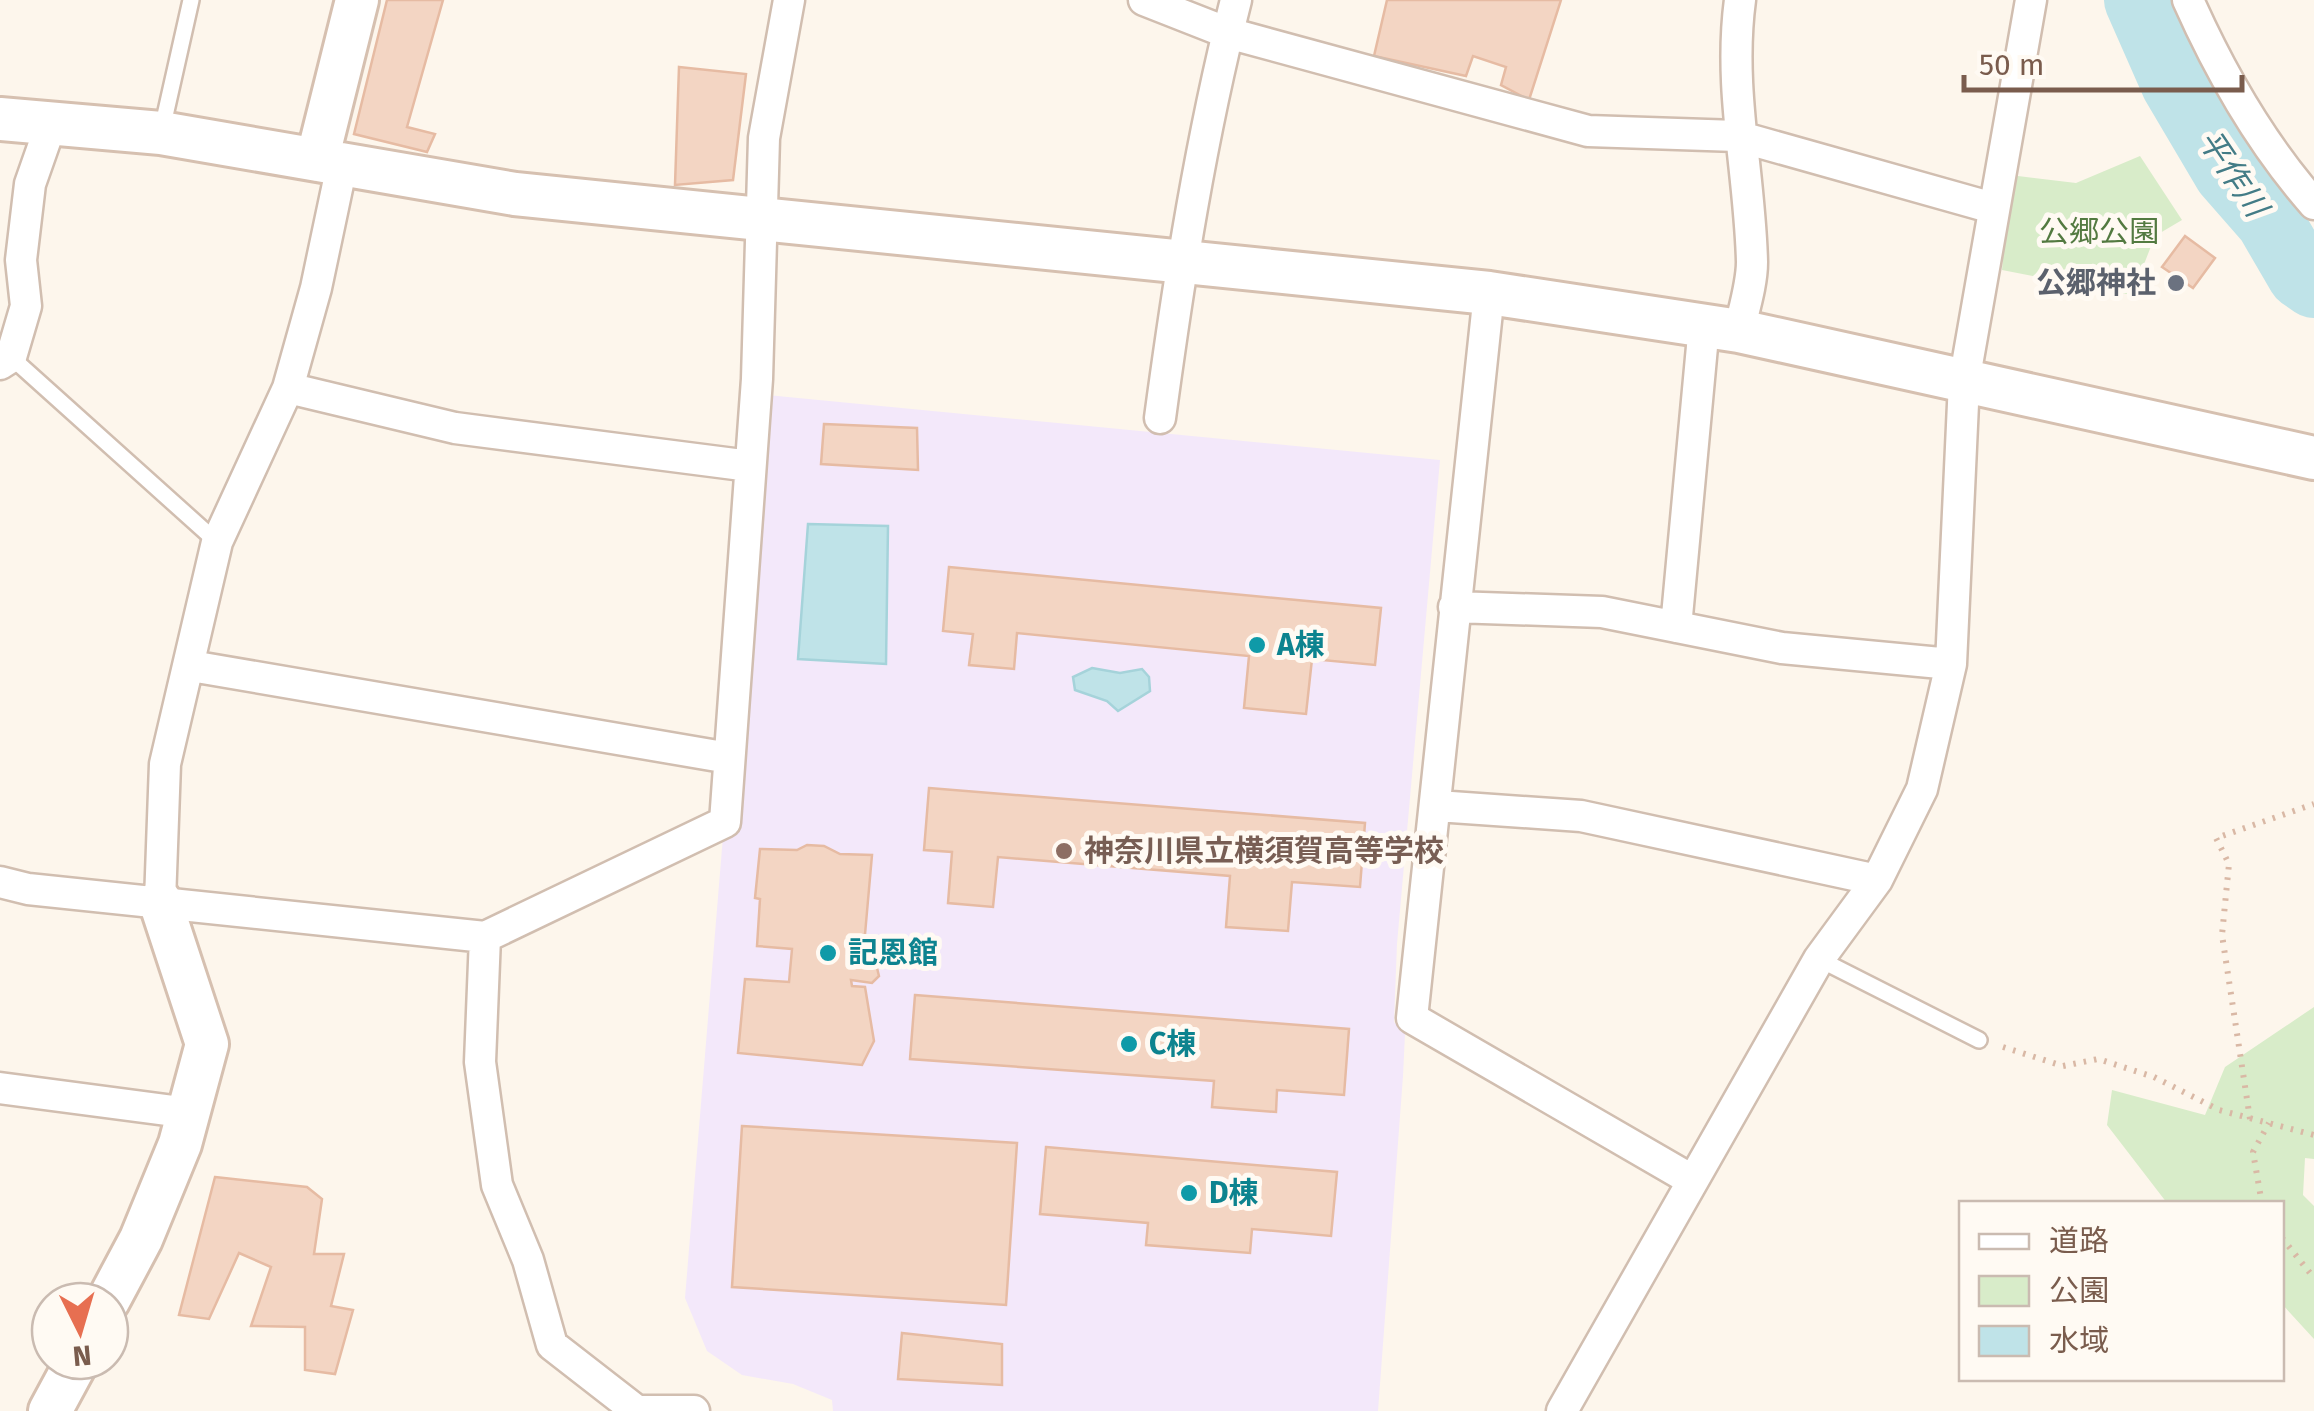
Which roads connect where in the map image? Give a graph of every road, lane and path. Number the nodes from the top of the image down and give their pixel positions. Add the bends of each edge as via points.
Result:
1 (191, 0) edge
2 (357, 0) edge
3 (789, 0) edge
4 (1144, 0) edge
5 (1236, 0) edge
6 (2031, 0) edge
7 (2188, 0) edge
8 (1735, 1) edge
9 (1228, 33) junction
10 (0, 119) edge
11 (50, 127) junction
12 (161, 133) junction
13 (1737, 136) junction
14 (329, 162) junction
15 (2314, 204) edge
16 (1993, 208) junction
17 (763, 217) junction
18 (1181, 259) junction
19 (1490, 293) junction
20 (1722, 328) junction
21 (5, 360) edge
22 (1964, 382) junction
23 (288, 388) junction
24 (1160, 418) dead end
25 (2314, 458) edge
26 (750, 466) junction
27 (217, 542) junction
28 (1454, 607) junction
29 (1676, 627) junction
30 (1952, 664) junction
31 (191, 666) junction
32 (729, 758) junction
33 (2314, 804) edge
34 (1437, 806) junction
35 (1877, 880) junction
36 (0, 882) edge
37 (160, 900) junction
38 (485, 938) junction
39 (1818, 960) junction
40 (1979, 1040) joint
41 (0, 1088) edge
42 (189, 1113) junction
43 (2250, 1119) junction
44 (2269, 1123) junction
45 (2314, 1135) edge
46 (1690, 1179) junction
47 (2261, 1201) edge
48 (2284, 1240) edge
49 (2314, 1278) edge
50 (119, 1281) edge
51 (66, 1381) edge
52 (50, 1411) edge
53 (694, 1411) edge
54 (1562, 1411) edge

1 - 12 lane
2 - 14 street
3 - 17 street via 764,138
4 - 9 street
5 - 9 street
6 - 16 street
7 - 15 street via 2254,122
8 - 13 street
9 - 13 street via 1588,131
9 - 18 street
10 - 11 street
11 - 12 street
11 - 21 street via 30,184 21,260 26,306
12 - 14 street
13 - 16 street
13 - 20 street via 1752,266
14 - 17 street via 515,194
14 - 23 street via 316,288
16 - 22 street
17 - 18 street
17 - 26 street
18 - 19 street
18 - 24 street
19 - 20 street
19 - 28 street
20 - 22 street
20 - 29 street
21 - 27 lane
22 - 25 street
22 - 30 street
23 - 26 street via 455,428
23 - 27 street
26 - 32 street
27 - 31 street
28 - 29 street via 1602,612
28 - 34 street
29 - 30 street via 1782,648
30 - 35 street via 1922,789
31 - 32 street
31 - 37 street via 166,764
32 - 38 street via 725,822
33 - 43 path via 2216,838 2228,864 2222,935
34 - 35 street via 1581,816
34 - 46 street via 1412,1018
35 - 39 street
36 - 37 street
37 - 38 street
37 - 42 street via 207,1044
38 - 53 street via 480,1062 497,1185 552,1345 637,1411
39 - 40 lane
39 - 46 street
40 - 43 path via 2063,1066 2098,1060
41 - 42 street
42 - 50 street
43 - 44 path
44 - 45 path
44 - 47 path via 2253,1152
46 - 54 street
48 - 49 path
51 - 52 street

